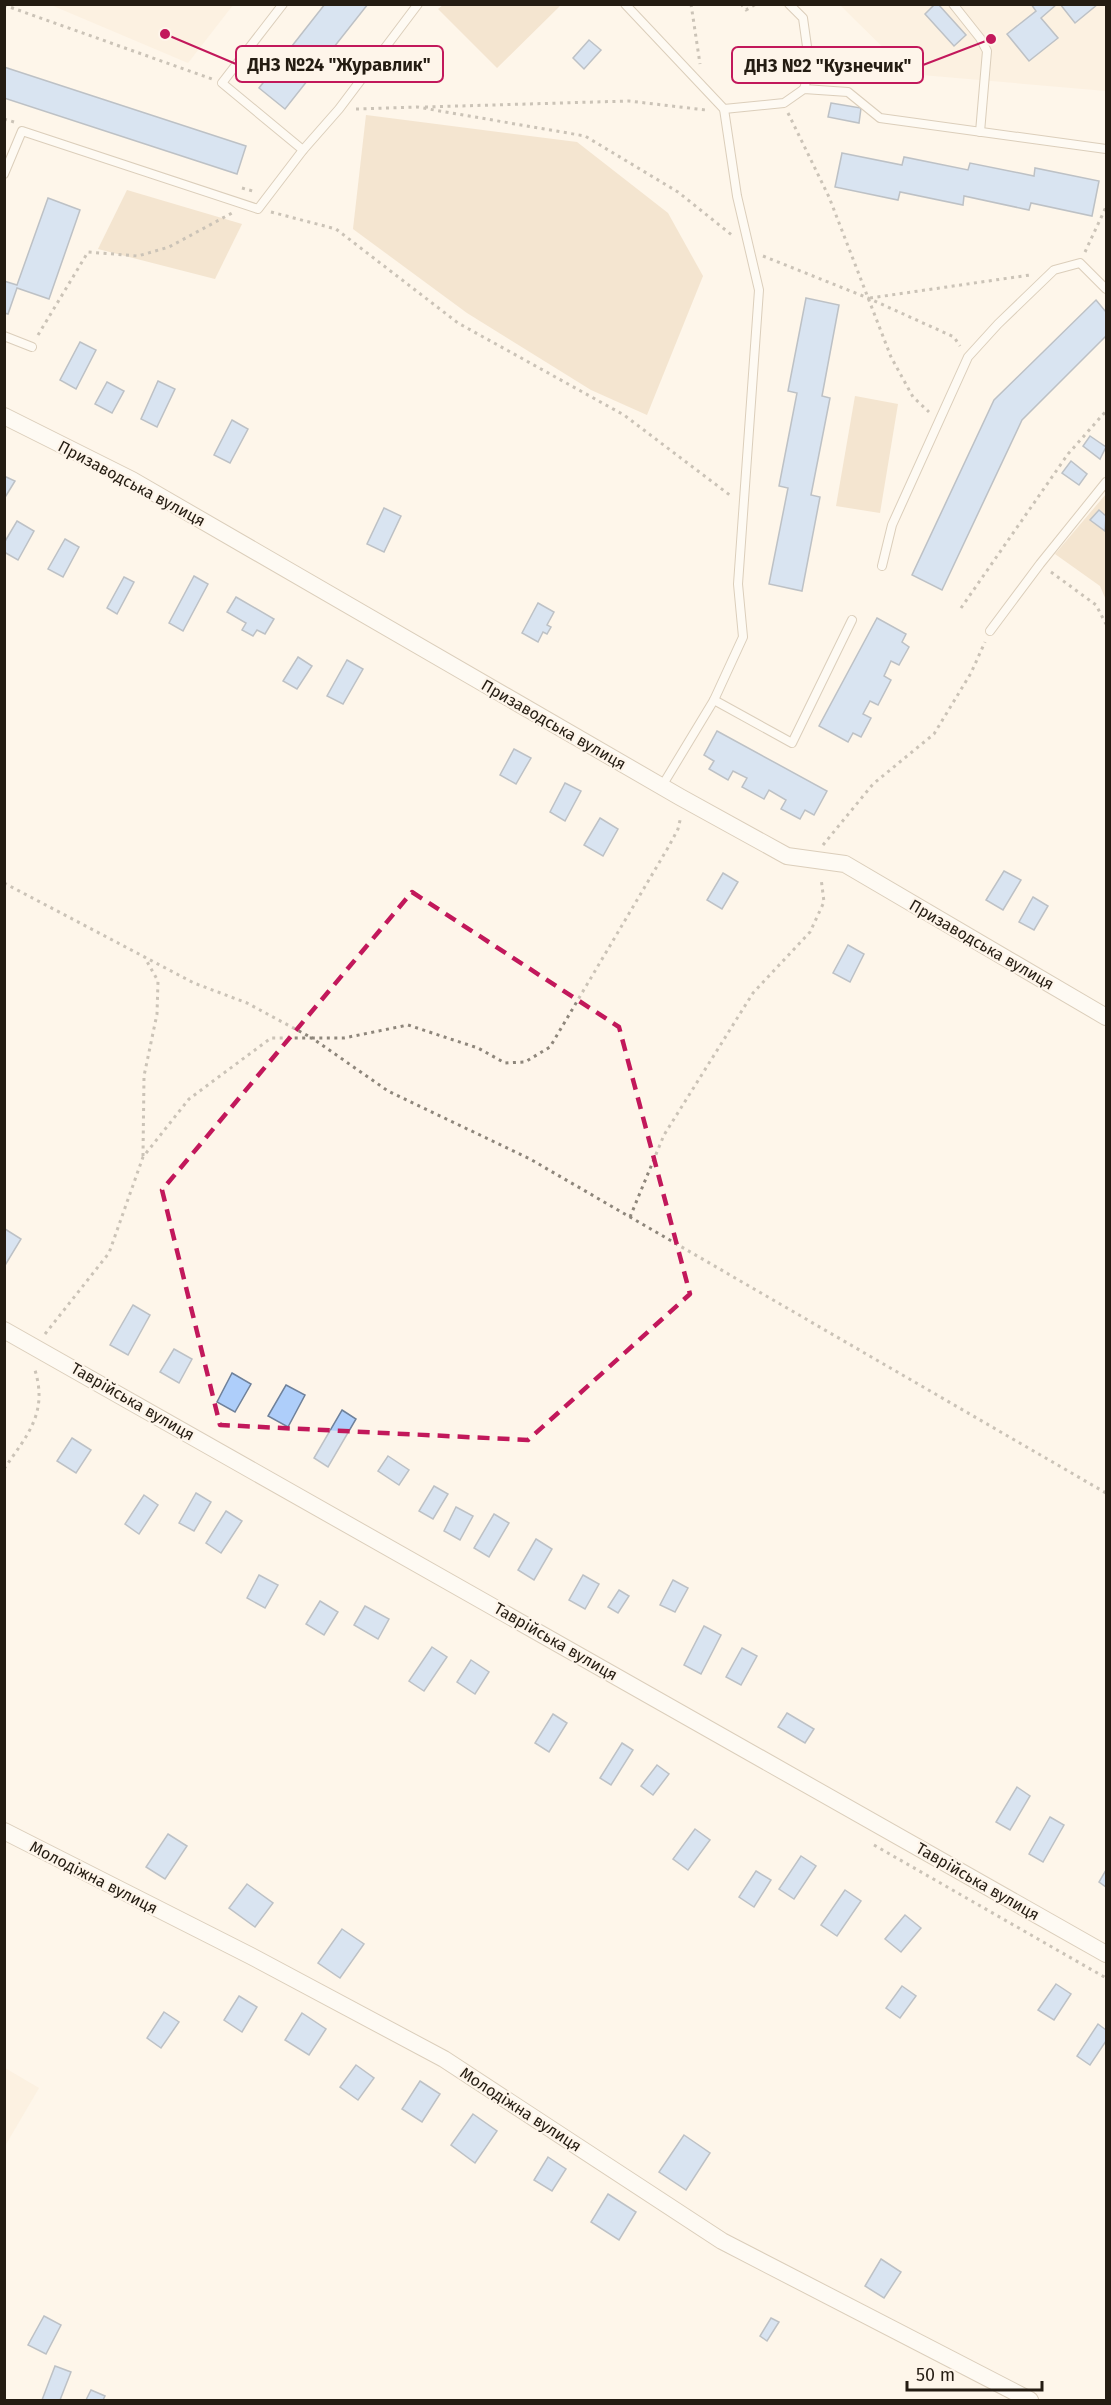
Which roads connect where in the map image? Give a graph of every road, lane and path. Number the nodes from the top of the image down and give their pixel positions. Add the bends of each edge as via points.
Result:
1 (283, 4) edge
2 (418, 4) edge
3 (625, 4) edge
4 (691, 4) edge
5 (741, 4) edge
6 (756, 4) edge
7 (789, 4) edge
8 (953, 4) edge
9 (4, 5) edge
10 (700, 66) dead end
11 (222, 83) junction
12 (804, 89) junction
13 (784, 103) junction
14 (417, 107) junction
15 (339, 109) junction
16 (724, 109) junction
17 (980, 132) junction
18 (1107, 149) edge
19 (303, 150) junction
20 (4, 174) edge
21 (247, 205) junction
22 (1107, 207) edge
23 (258, 209) junction
24 (749, 249) junction
25 (1080, 263) junction
26 (1054, 270) junction
27 (1107, 289) edge
28 (868, 298) junction
29 (4, 336) edge
30 (32, 347) joint
31 (968, 357) junction
32 (1107, 411) edge
33 (4, 416) edge
34 (939, 422) junction
35 (1107, 482) edge
36 (745, 506) junction
37 (1040, 564) junction
38 (882, 566) dead end
39 (961, 608) dead end
40 (852, 620) dead end
41 (1107, 624) edge
42 (990, 631) joint
43 (714, 700) junction
44 (662, 786) junction
45 (680, 797) junction
46 (809, 859) junction
47 (4, 883) edge
48 (144, 956) junction
49 (1107, 1017) edge
50 (312, 1038) junction
51 (143, 1157) junction
52 (630, 1216) junction
53 (4, 1330) edge
54 (36, 1346) junction
55 (32, 1364) dead end
56 (4, 1469) edge
57 (1107, 1493) edge
58 (4, 1831) edge
59 (1107, 1954) edge
60 (1030, 2400) edge

1 - 11 lane
2 - 15 lane
3 - 16 lane
4 - 10 path
5 - 6 path via 746,10
7 - 12 lane via 803,18 810,68
8 - 17 lane via 987,51
9 - 11 path
11 - 19 lane
12 - 13 lane
12 - 17 lane via 848,92 880,118
13 - 16 lane
13 - 28 path via 829,197
14 - 15 path
14 - 16 path via 629,101
14 - 24 path via 585,136 678,192
15 - 19 lane
16 - 24 lane
17 - 18 lane
19 - 23 lane
20 - 21 lane via 22,131
21 - 23 lane
21 - 30 path via 169,247 138,256 88,252
22 - 25 path
23 - 36 path via 336,229 458,323 624,415
24 - 28 path
24 - 36 lane via 759,290
25 - 26 lane
25 - 27 lane
26 - 28 path
26 - 31 lane
28 - 31 path via 954,337
28 - 34 path via 891,357 913,397
29 - 30 lane
31 - 34 lane
32 - 39 path via 1068,454
33 - 44 street, Призаводська вулиця via 132,480
34 - 38 lane via 892,525
35 - 37 lane
36 - 43 lane via 738,584 742,637
37 - 41 path via 1096,605
37 - 42 lane
40 - 43 lane via 792,743
42 - 46 path via 971,674 934,734 873,784
43 - 44 lane
44 - 45 street, Призаводська вулиця
45 - 46 street, Призаводська вулиця via 787,856
45 - 50 path via 682,816 678,830 550,1047 525,1062 505,1063 478,1048 408,1026 344,1038
46 - 49 street, Призаводська вулиця via 845,864
46 - 52 path via 822,878 824,902 810,932 753,993 664,1135
47 - 48 path
48 - 50 path
48 - 51 path via 158,981 157,1014 144,1076
50 - 51 path via 271,1038 189,1099
50 - 52 path via 388,1091 530,1159
51 - 54 path via 109,1253
52 - 57 path
53 - 54 street, Таврійська вулиця
54 - 59 street, Таврійська вулиця
55 - 56 path via 40,1395 34,1424
58 - 60 street, Молодіжна вулиця via 444,2059 723,2241

